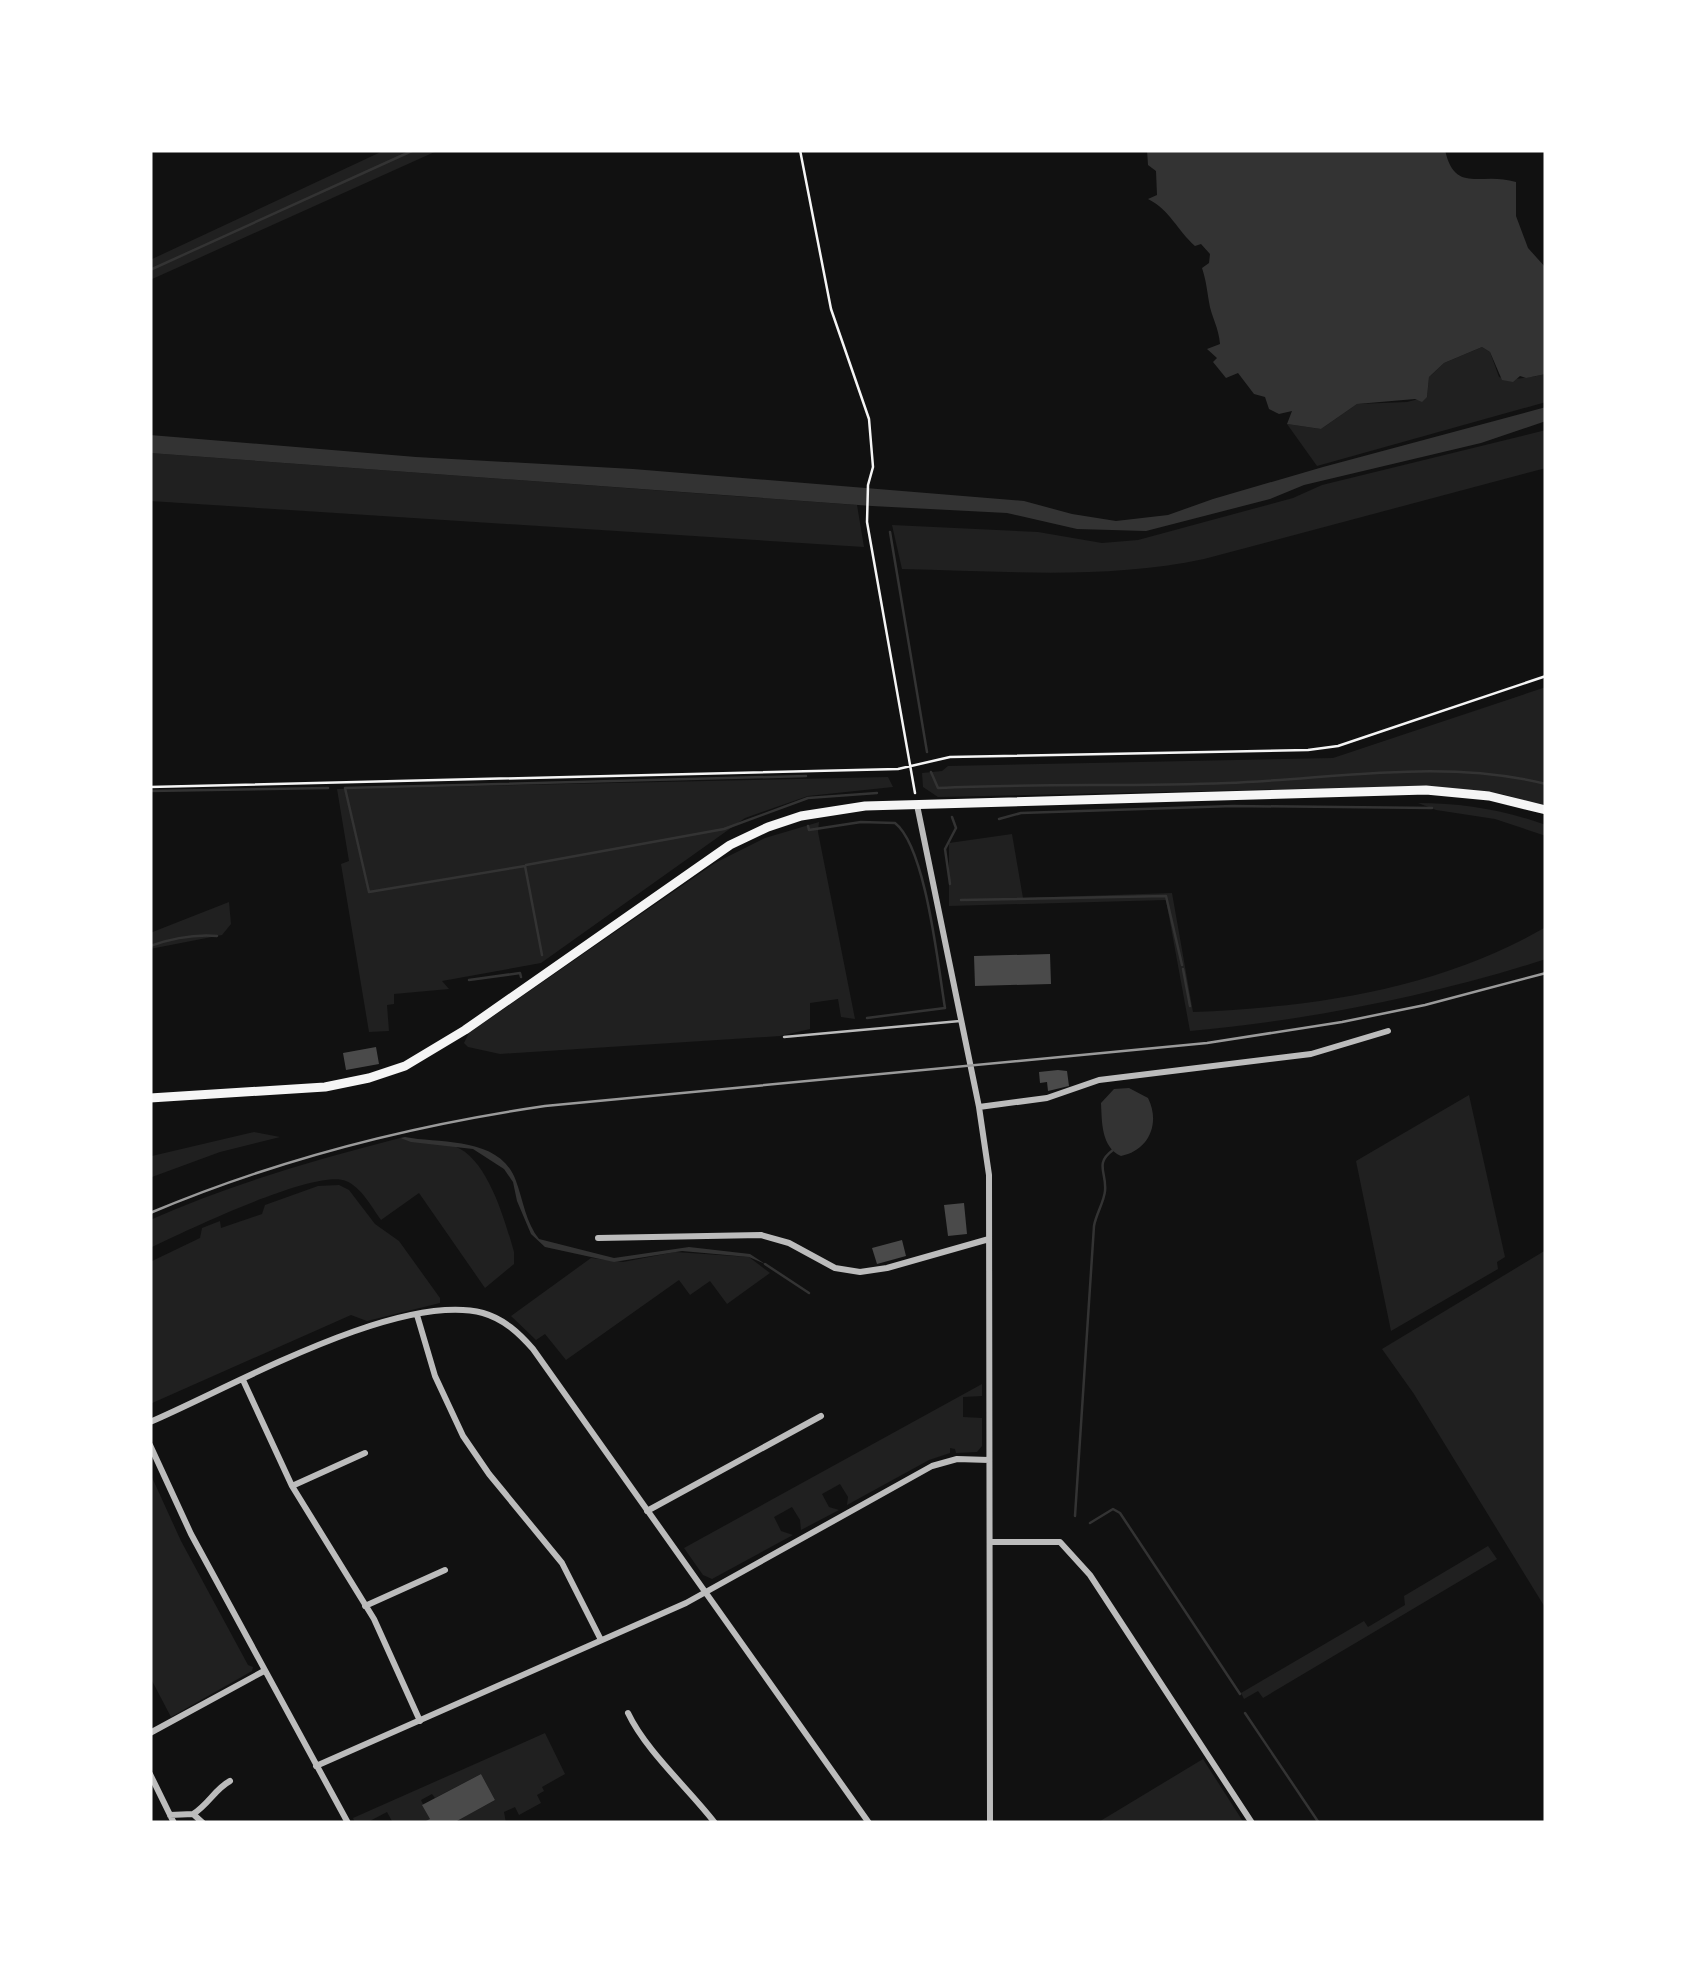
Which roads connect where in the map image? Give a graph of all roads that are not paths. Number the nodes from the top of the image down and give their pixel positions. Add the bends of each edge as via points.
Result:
1 (917, 805) junction
2 (1546, 810) edge
3 (961, 1020) junction
4 (1388, 1031) dead end
5 (784, 1037) dead end
6 (150, 1098) edge
7 (979, 1107) junction
8 (598, 1238) dead end
9 (990, 1239) junction
10 (417, 1315) junction
11 (243, 1380) junction
12 (821, 1416) dead end
13 (150, 1422) edge
14 (150, 1445) edge
15 (365, 1453) dead end
16 (989, 1460) junction
17 (292, 1486) junction
18 (648, 1511) junction
19 (990, 1542) junction
20 (445, 1570) dead end
21 (705, 1592) junction
22 (365, 1606) junction
23 (601, 1640) junction
24 (264, 1671) junction
25 (628, 1713) dead end
26 (420, 1721) junction
27 (150, 1733) edge
28 (316, 1766) junction
29 (150, 1774) edge
30 (230, 1781) dead end
31 (193, 1814) junction
32 (172, 1819) edge
33 (203, 1823) edge
34 (348, 1823) edge
35 (714, 1823) edge
36 (868, 1823) edge
37 (990, 1823) edge
38 (1252, 1823) edge

1 - 2 main road via 1426,790
1 - 3 street
1 - 6 main road via 823,812 751,834 405,1066 325,1087
3 - 5 lane
3 - 7 street
4 - 7 street via 1311,1054 1100,1080 1048,1098
7 - 9 street
8 - 9 street via 766,1236 835,1268 860,1272
9 - 16 street
10 - 11 street via 352,1333
10 - 18 street via 473,1312 515,1330
10 - 23 street via 463,1436 562,1563
11 - 13 street
11 - 17 street
12 - 18 street
14 - 24 street
15 - 17 street
16 - 19 street
16 - 21 street via 932,1466
17 - 22 street
18 - 21 street
19 - 37 street
19 - 38 street via 1067,1547
20 - 22 street
21 - 23 street
21 - 36 street
22 - 26 street
23 - 26 street
24 - 27 street
24 - 28 street
25 - 35 street via 638,1734
26 - 28 street
28 - 34 street
29 - 32 street
30 - 31 street
31 - 32 street
31 - 33 street

